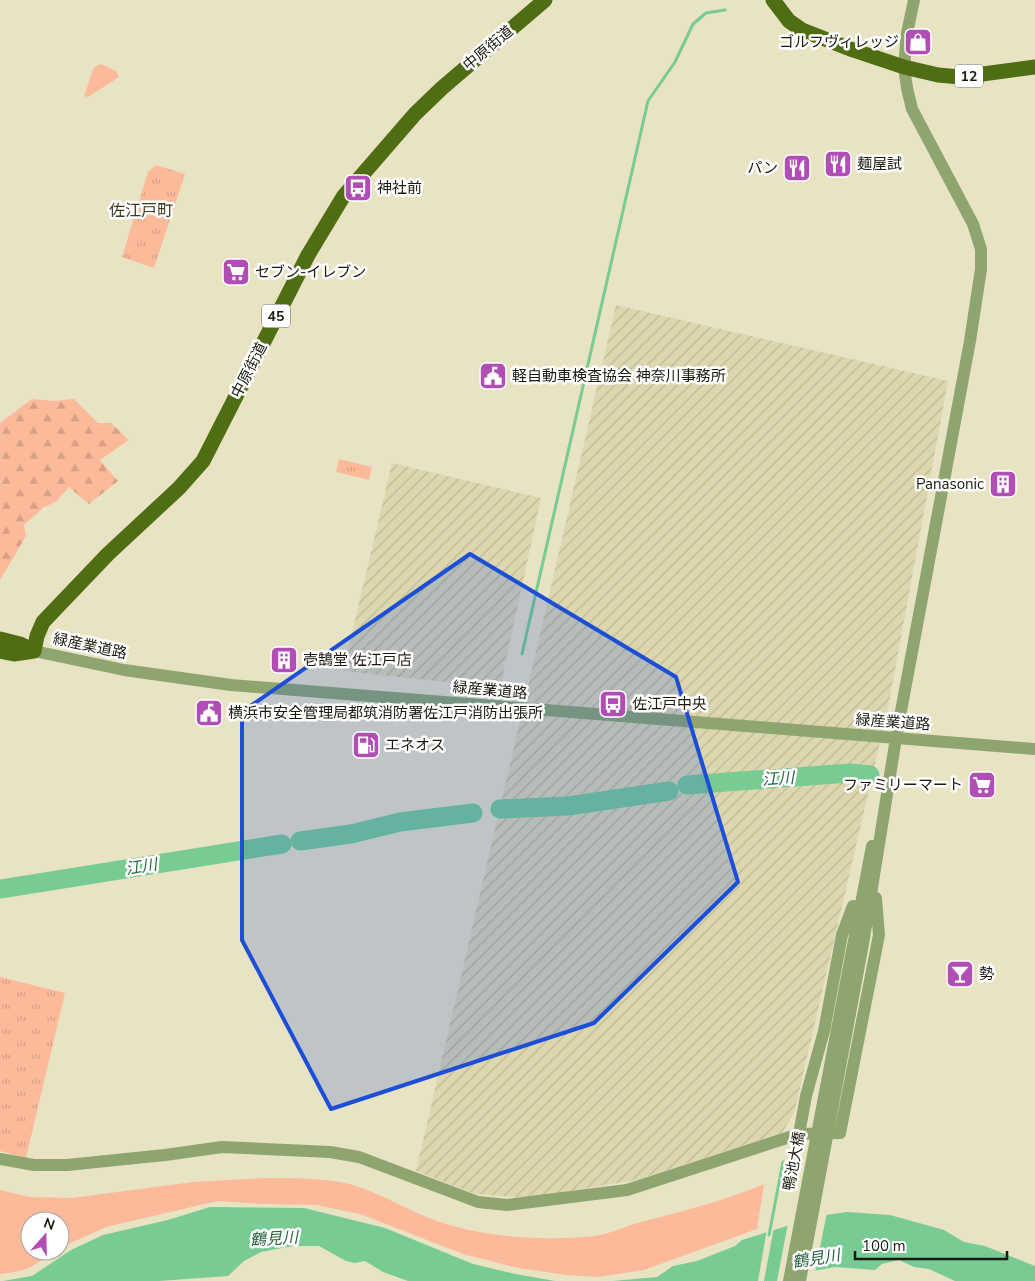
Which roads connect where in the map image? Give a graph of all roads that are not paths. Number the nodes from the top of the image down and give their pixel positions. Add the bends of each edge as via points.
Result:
1 (546, 0) edge
2 (774, 0) edge
3 (914, 0) edge
4 (904, 67) junction
5 (1035, 67) edge
6 (0, 639) edge
7 (34, 651) junction
8 (0, 652) edge
9 (896, 738) junction
10 (1035, 749) edge
11 (869, 878) junction
12 (838, 1048) junction
13 (798, 1134) junction
14 (0, 1159) edge
15 (789, 1281) edge
16 (800, 1281) edge

1 - 7 main road, 中原街道 / 45 via 442,88 348,190 308,255 203,461 43,622
2 - 4 main road, 12 via 789,21 802,30
3 - 4 street
4 - 5 main road, 12 via 960,77
4 - 9 street via 912,109 973,224 980,249 980,269 970,341
6 - 7 main road
7 - 8 main road
7 - 9 street, 緑産業道路 via 146,674 231,685
9 - 10 street, 緑産業道路
9 - 11 street
11 - 12 street
11 - 13 street via 842,935 824,1031
11 - 13 street via 879,936 840,1133
12 - 15 street, 鴨池大橋
12 - 16 street, 鴨池大橋
13 - 14 street via 627,1190 507,1205 478,1202 359,1157 330,1152 222,1147 67,1165 34,1165

